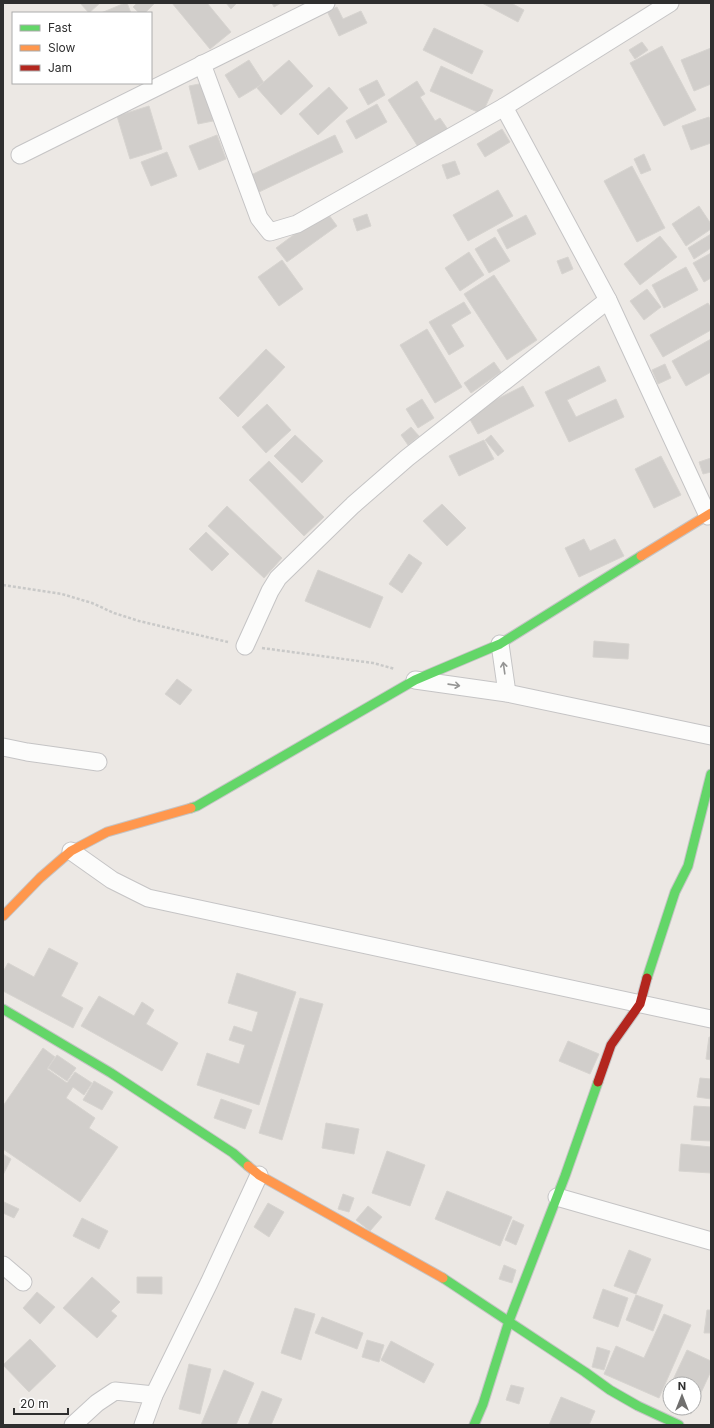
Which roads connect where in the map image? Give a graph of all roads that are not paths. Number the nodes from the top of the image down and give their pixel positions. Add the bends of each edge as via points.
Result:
1 (326, 3) edge
2 (670, 3) edge
3 (202, 64) junction
4 (504, 107) junction
5 (20, 155) dead end
6 (608, 300) junction
7 (709, 514) edge
8 (500, 644) junction
9 (245, 646) road end
10 (415, 680) junction
11 (507, 693) junction
12 (711, 736) edge
13 (3, 747) edge
14 (98, 762) dead end
15 (711, 774) edge
16 (71, 851) junction
17 (3, 916) edge
18 (640, 1004) junction
19 (3, 1009) edge
20 (711, 1019) edge
21 (259, 1175) junction
22 (556, 1197) junction
23 (711, 1241) edge
24 (3, 1265) edge
25 (23, 1282) dead end
26 (509, 1321) junction
27 (154, 1395) junction
28 (72, 1425) edge
29 (143, 1425) edge
30 (474, 1425) edge
31 (679, 1425) edge

1 - 3 street
2 - 4 street
3 - 4 street via 259,218 270,232 297,224
3 - 5 street
4 - 6 street
6 - 7 street
6 - 9 street via 353,505 278,578
7 - 8 street
8 - 10 street
11 -> 8 street
10 -> 11 street
10 - 16 street via 197,806 107,832
11 - 12 street
13 - 14 street
15 - 18 street via 688,866 675,892
16 - 17 street
16 - 18 street via 112,880 148,898
18 - 20 street
18 - 22 street via 611,1045
19 - 21 street via 111,1073 233,1153
21 - 26 street via 434,1272
21 - 27 street
22 - 23 street
22 - 26 street
24 - 25 street
26 - 30 street
26 - 31 street via 610,1390
27 - 28 street via 115,1392 97,1403
27 - 29 street

